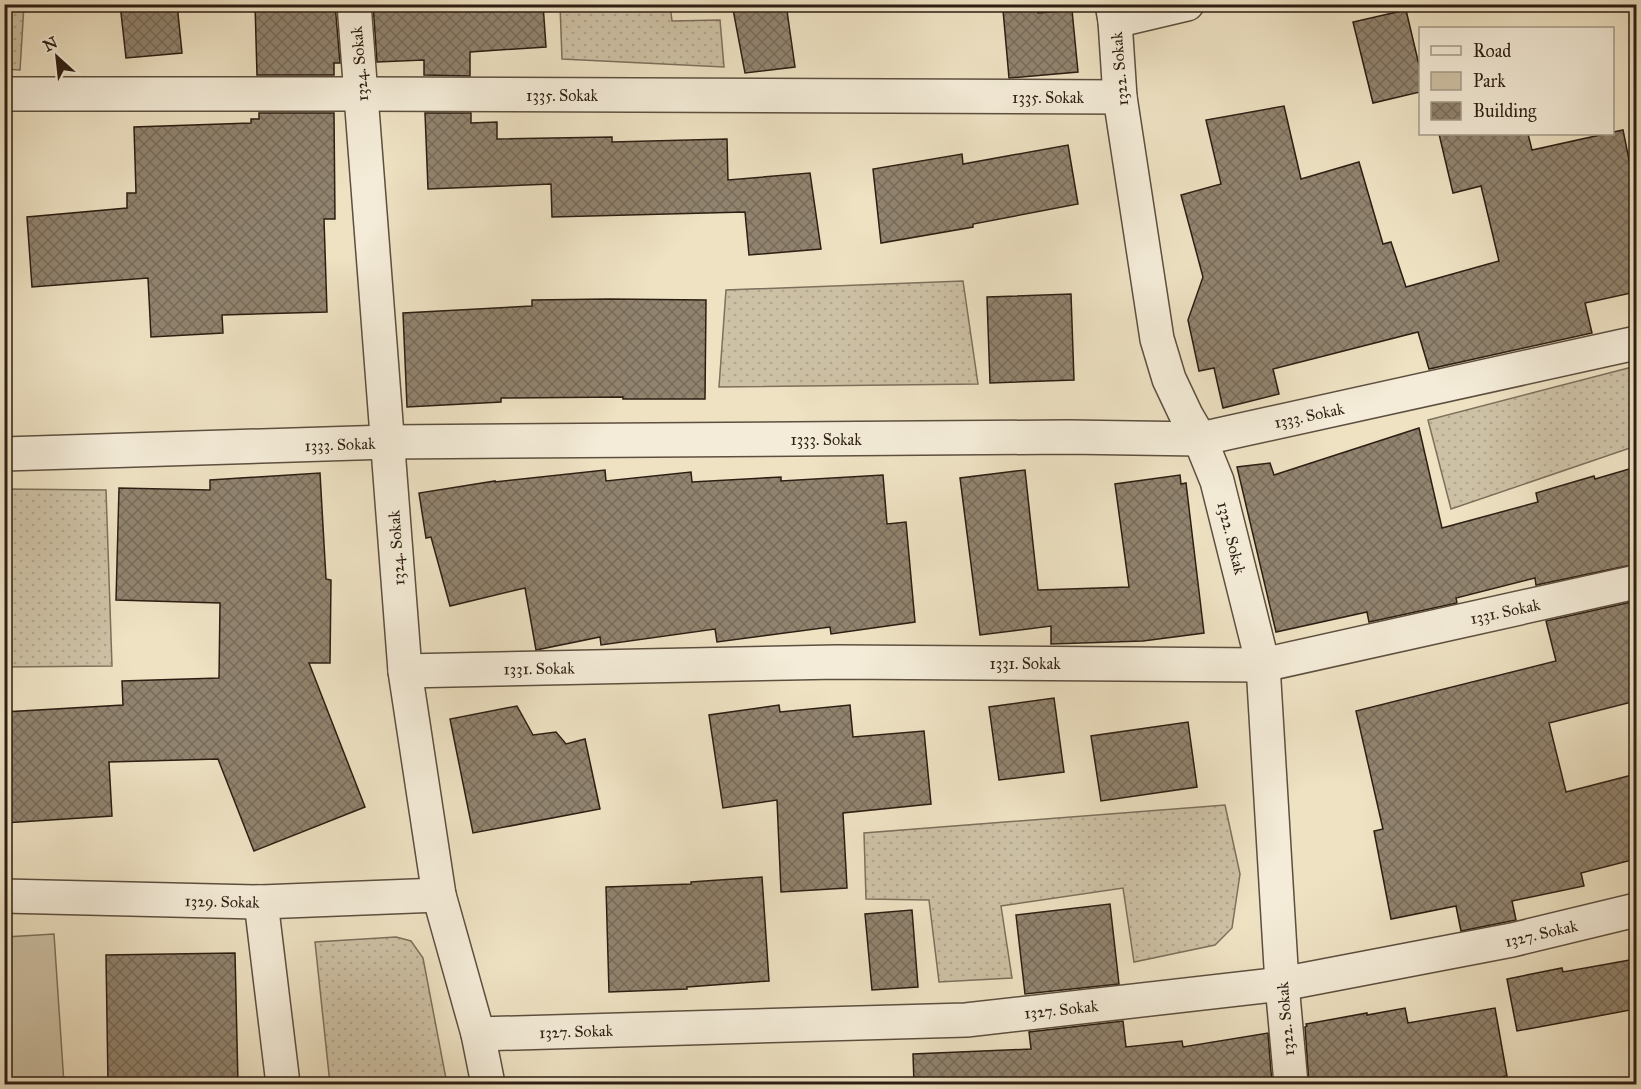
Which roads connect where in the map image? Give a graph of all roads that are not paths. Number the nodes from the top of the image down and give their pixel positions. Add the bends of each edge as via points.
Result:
1 (354, 4) edge
2 (1188, 4) edge
3 (1113, 13) edge
4 (4, 94) edge
5 (361, 94) junction
6 (1120, 97) junction
7 (1636, 343) edge
8 (1200, 439) junction
9 (388, 442) junction
10 (4, 454) edge
11 (1636, 582) edge
12 (1263, 664) junction
13 (405, 671) junction
14 (439, 895) junction
15 (4, 896) edge
16 (261, 902) junction
17 (1636, 910) edge
18 (1282, 984) junction
19 (478, 1034) junction
20 (283, 1084) edge
21 (488, 1084) edge
22 (1291, 1084) edge

1 - 5 street, 1324. Sokak
2 - 3 street
3 - 6 street, 1322. Sokak
4 - 5 street, 1335. Sokak
5 - 6 street, 1335. Sokak
5 - 9 street, 1324. Sokak
6 - 8 street, 1322. Sokak via 1157,339 1169,379
7 - 8 street, 1333. Sokak
8 - 9 street, 1333. Sokak
8 - 12 street, 1322. Sokak via 1218,481
9 - 10 street, 1333. Sokak
9 - 13 street, 1324. Sokak
11 - 12 street, 1331. Sokak
12 - 13 street, 1331. Sokak via 837,662
12 - 18 street, 1322. Sokak
13 - 14 street, 1324. Sokak
14 - 16 street, 1329. Sokak
14 - 19 street, 1324. Sokak
15 - 16 street, 1329. Sokak
16 - 20 street
17 - 18 street, 1327. Sokak via 1512,940
18 - 19 street, 1327. Sokak via 966,1020
18 - 22 street, 1322. Sokak
19 - 21 street, 1324. Sokak

